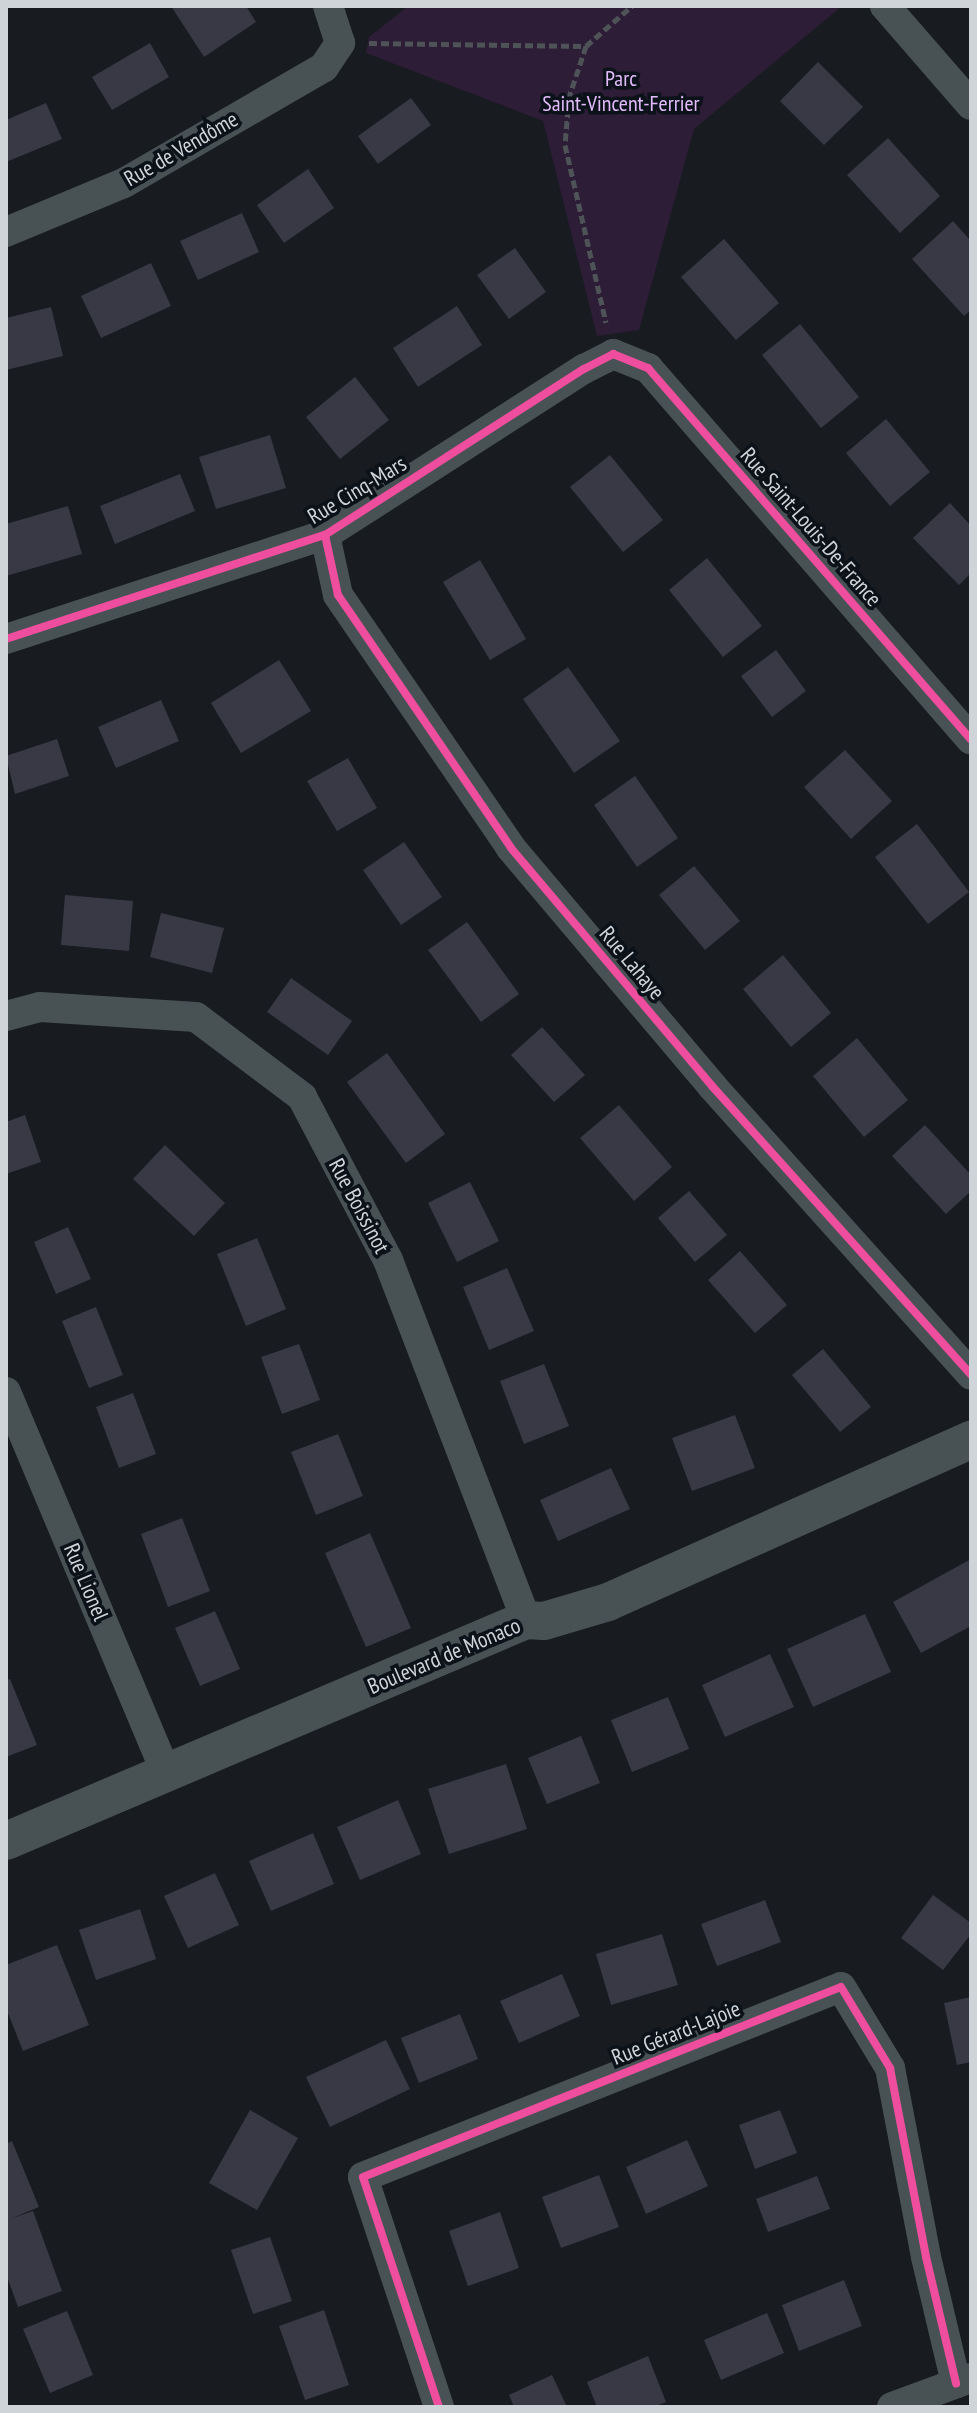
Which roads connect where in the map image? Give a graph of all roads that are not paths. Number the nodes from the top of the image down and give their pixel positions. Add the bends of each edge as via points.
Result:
1 (328, 6) edge
2 (885, 6) edge
3 (971, 105) edge
4 (6, 232) edge
5 (613, 354) joint
6 (325, 535) junction
7 (6, 639) edge
8 (971, 739) edge
9 (6, 1016) edge
10 (971, 1375) edge
11 (6, 1392) edge
12 (971, 1440) edge
13 (526, 1620) junction
14 (166, 1773) junction
15 (6, 1841) edge
16 (964, 2380) edge
17 (439, 2407) edge
18 (892, 2407) edge

1 - 4 street, Rue de Vendôme via 340,43 324,67 124,183
2 - 3 street
5 - 6 street, Rue Cinq-Mars
5 - 8 street, Rue Saint-Louis-De-France via 648,368
6 - 7 street, Rue Cinq-Mars
6 - 10 street, Rue Lahaye via 338,595 511,848 712,1086
9 - 13 street, Rue Boissinot via 40,1007 196,1017 302,1097 388,1260
11 - 14 street, Rue Lionel
12 - 13 street, Boulevard de Monaco via 608,1602 544,1621
13 - 14 street, Boulevard de Monaco
14 - 15 street, Boulevard de Monaco
16 - 17 street, Rue Gérard-Lajoie via 926,2257 890,2068 841,1987 363,2177
16 - 18 street

